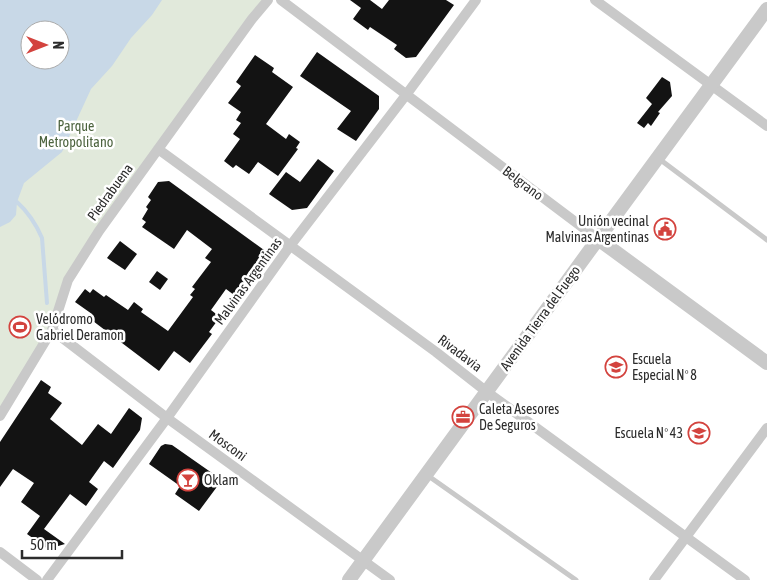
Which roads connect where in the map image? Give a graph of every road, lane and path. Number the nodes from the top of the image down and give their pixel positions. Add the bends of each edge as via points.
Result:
1 (268, 0) edge
2 (280, 0) edge
3 (476, 0) edge
4 (595, 0) edge
5 (767, 9) edge
6 (712, 85) junction
7 (406, 95) junction
8 (767, 126) edge
9 (158, 150) junction
10 (657, 158) junction
11 (598, 239) junction
12 (767, 240) edge
13 (290, 246) junction
14 (52, 330) junction
15 (767, 363) edge
16 (487, 392) junction
17 (0, 416) edge
18 (167, 418) junction
19 (767, 428) edge
20 (427, 474) junction
21 (686, 538) junction
22 (0, 552) edge
23 (363, 560) junction
24 (37, 580) edge
25 (47, 580) edge
26 (349, 580) edge
27 (390, 580) edge
28 (576, 580) edge
29 (654, 580) edge
30 (745, 580) edge

1 - 9 street, Piedrabuena
2 - 7 street, Belgrano
3 - 7 street, Malvinas Argentinas
4 - 6 street
5 - 6 street, Avenida Tierra del Fuego
6 - 8 street
6 - 10 street, Avenida Tierra del Fuego
7 - 11 street, Belgrano
7 - 13 street, Malvinas Argentinas
9 - 13 street, Rivadavia
9 - 14 street, Piedrabuena via 68,280
10 - 11 street, Avenida Tierra del Fuego
10 - 12 lane
11 - 15 street, Belgrano
11 - 16 street, Avenida Tierra del Fuego
13 - 16 street, Rivadavia
13 - 18 street, Malvinas Argentinas
14 - 17 street, Piedrabuena
14 - 18 street, Mosconi
16 - 20 street, Avenida Tierra del Fuego
16 - 21 street, Rivadavia
18 - 23 street, Mosconi
18 - 25 street, Malvinas Argentinas
19 - 21 street
20 - 23 street, Avenida Tierra del Fuego
20 - 28 lane
21 - 29 street
21 - 30 street, Rivadavia
22 - 24 street
23 - 26 street, Avenida Tierra del Fuego
23 - 27 street, Mosconi

